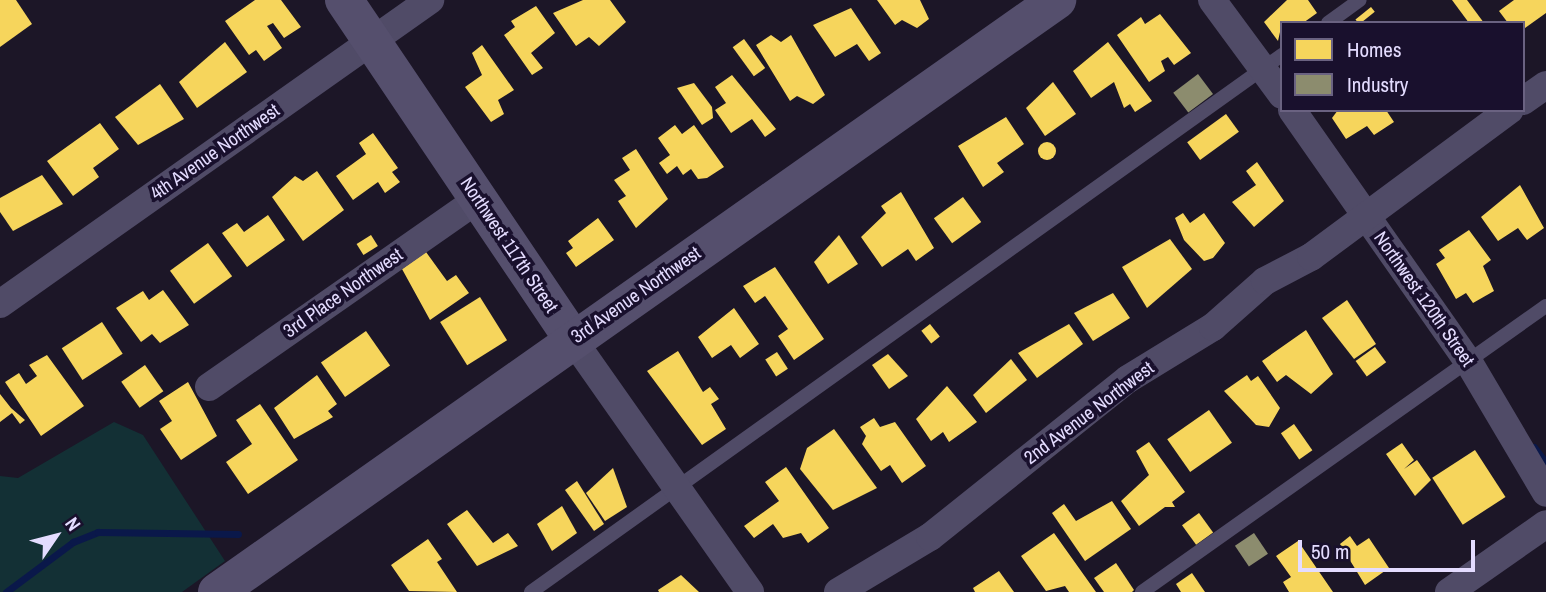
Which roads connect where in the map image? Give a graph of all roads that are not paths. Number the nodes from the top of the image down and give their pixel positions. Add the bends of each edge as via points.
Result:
1 (344, 0) edge
2 (430, 0) edge
3 (1057, 0) edge
4 (1212, 0) edge
5 (1360, 0) edge
6 (1331, 21) edge
7 (372, 41) junction
8 (1273, 62) edge
9 (1546, 85) edge
10 (1280, 88) edge
11 (1525, 100) edge
12 (1293, 112) edge
13 (1507, 112) edge
14 (478, 199) junction
15 (1364, 214) junction
16 (0, 304) edge
17 (1546, 306) edge
18 (573, 340) junction
19 (1468, 361) junction
20 (209, 387) dead end
21 (677, 489) junction
22 (1546, 493) edge
23 (1546, 504) edge
24 (1546, 524) edge
25 (217, 592) edge
26 (531, 592) edge
27 (750, 592) edge
28 (838, 592) edge
29 (1142, 592) edge
30 (1449, 592) edge

1 - 7 street, Northwest 117th Street
2 - 7 street, 4th Avenue Northwest
3 - 18 street, 3rd Avenue Northwest
4 - 8 street
5 - 6 lane
7 - 14 street, Northwest 117th Street
7 - 16 street, 4th Avenue Northwest
8 - 10 street
8 - 21 lane
9 - 11 street
12 - 15 street, Northwest 120th Street
13 - 15 street, 2nd Avenue Northwest
14 - 18 street, Northwest 117th Street
14 - 20 street, 3rd Place Northwest
15 - 19 street, Northwest 120th Street
15 - 28 street, 2nd Avenue Northwest via 1311,257 1265,281 1213,327 1128,379 930,537
17 - 19 lane
18 - 21 street, Northwest 117th Street
18 - 25 street, 3rd Avenue Northwest
19 - 22 street, Northwest 120th Street
19 - 29 lane
21 - 26 lane
21 - 27 street, Northwest 117th Street
23 - 24 street
24 - 30 street

